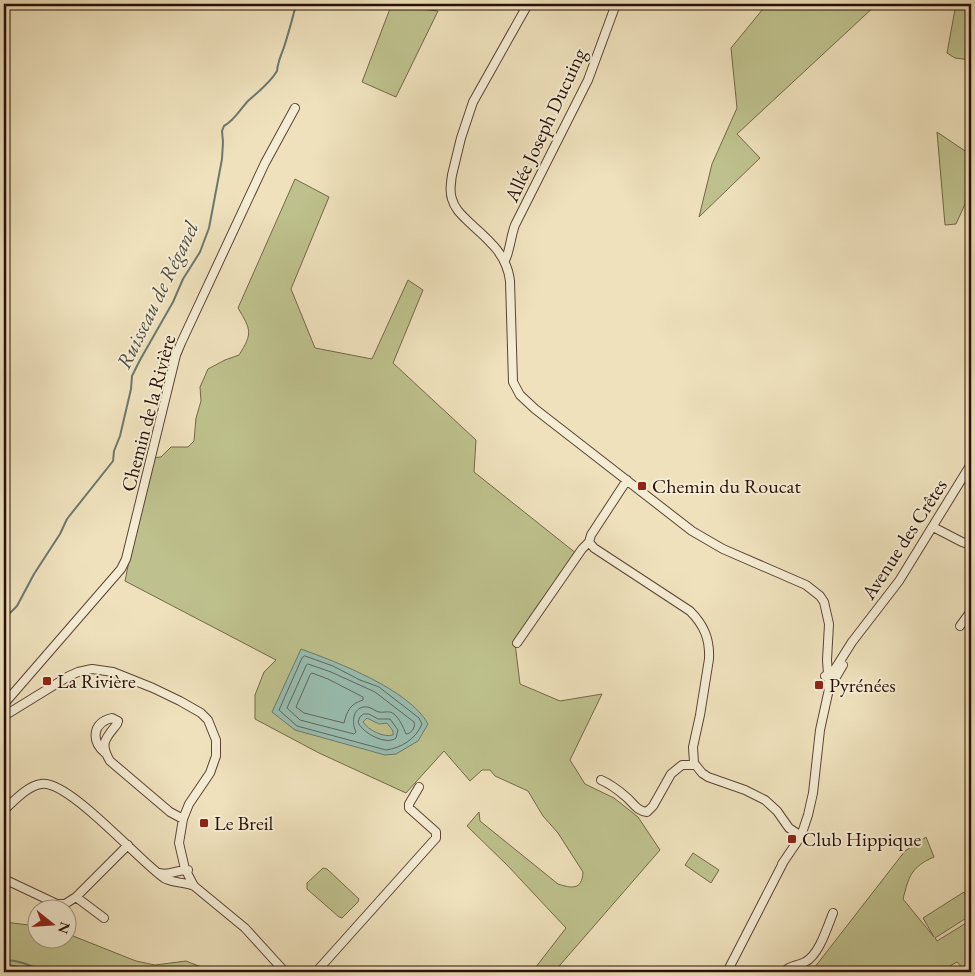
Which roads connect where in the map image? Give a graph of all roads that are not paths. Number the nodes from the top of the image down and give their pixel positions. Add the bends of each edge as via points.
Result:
1 (528, 4) edge
2 (616, 4) edge
3 (296, 108) dead end
4 (505, 260) junction
5 (971, 464) edge
6 (627, 480) junction
7 (933, 527) junction
8 (589, 542) junction
9 (971, 545) edge
10 (971, 610) edge
11 (960, 626) dead end
12 (862, 630) junction
13 (829, 634) junction
14 (517, 643) dead end
15 (827, 660) junction
16 (840, 662) junction
17 (829, 677) junction
18 (4, 704) edge
19 (4, 716) edge
20 (105, 753) dead end
21 (816, 762) junction
22 (695, 765) junction
23 (601, 780) dead end
24 (420, 786) dead end
25 (4, 810) edge
26 (182, 818) junction
27 (799, 834) junction
28 (128, 845) junction
29 (187, 871) junction
30 (158, 872) junction
31 (4, 879) edge
32 (170, 880) junction
33 (194, 886) junction
34 (76, 897) junction
35 (210, 898) junction
36 (833, 913) dead end
37 (104, 918) dead end
38 (285, 972) edge
39 (316, 972) edge
40 (727, 972) edge
41 (784, 972) edge

1 - 4 street via 473,102 450,186 456,209 490,240
2 - 4 street, Allée Joseph Ducuing via 588,80 515,225
3 - 18 street, Chemin de la Rivière via 265,164 178,349 126,559 121,569
4 - 6 street via 510,281 513,382 517,390 535,409
5 - 7 street, Avenue des Crêtes
6 - 8 street
6 - 13 street via 705,539 813,589 826,607
7 - 9 street
7 - 12 street, Avenue des Crêtes via 899,581
8 - 14 street
8 - 22 street via 690,611 706,633 710,650 693,747
10 - 11 street
12 - 16 street, Avenue des Crêtes
12 - 17 street, Avenue des Crêtes
13 - 15 street
13 - 17 street via 823,660
15 - 16 street
15 - 17 street
16 - 17 street, Avenue des Crêtes
17 - 21 street, Avenue des Crêtes
17 - 21 street via 815,733
19 - 26 street via 69,676 92,669 137,681 192,707 208,720 214,732 216,756 210,773
20 - 26 street via 110,761 170,812
21 - 27 street via 811,805
22 - 23 street via 682,765 671,774 653,806 646,812 639,811 627,797
22 - 27 street via 708,777 764,800 789,828
24 - 39 street via 409,808 436,832 436,838
25 - 28 street via 33,786 42,783 52,785 83,806
26 - 29 street via 179,843
27 - 40 street
28 - 30 street
28 - 34 street
29 - 30 street
29 - 32 street
29 - 33 street
29 - 35 street
30 - 32 street
31 - 34 street via 57,904 65,904
32 - 33 street
33 - 35 street
34 - 37 street
35 - 38 street via 245,928
36 - 41 street via 813,957

